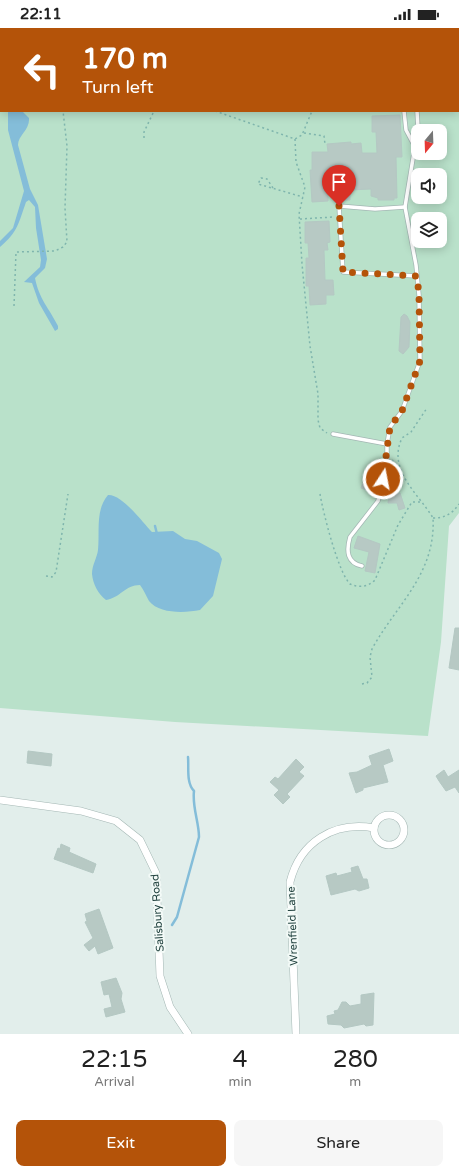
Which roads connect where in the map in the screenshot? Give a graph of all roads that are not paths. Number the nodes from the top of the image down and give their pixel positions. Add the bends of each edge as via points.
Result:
1 (404, 112) edge
2 (417, 112) edge
3 (418, 124) edge
4 (411, 139) edge
5 (412, 160) edge
6 (406, 207) junction
7 (417, 276) junction
8 (333, 434) road end
9 (387, 444) junction
10 (362, 566) dead end
11 (0, 800) edge
12 (374, 828) junction
13 (188, 1034) edge
14 (296, 1034) edge

1 - 4 lane via 406,130
2 - 3 lane
5 - 6 lane
6 - 7 lane
6 - 7 lane via 339,206 343,272
7 - 9 lane via 420,361 402,411 390,427
8 - 9 lane
9 - 10 lane via 387,462 378,501 350,537 348,544 350,560
11 - 13 street, Salisbury Road via 81,811 116,821 140,840 156,873 160,976 170,1007
12 - 12 street via 377,839 386,845 397,843 403,838 402,822 391,815 380,818
12 - 14 street, Wrenfield Lane via 366,826 334,830 312,842 299,858 292,873 290,882

